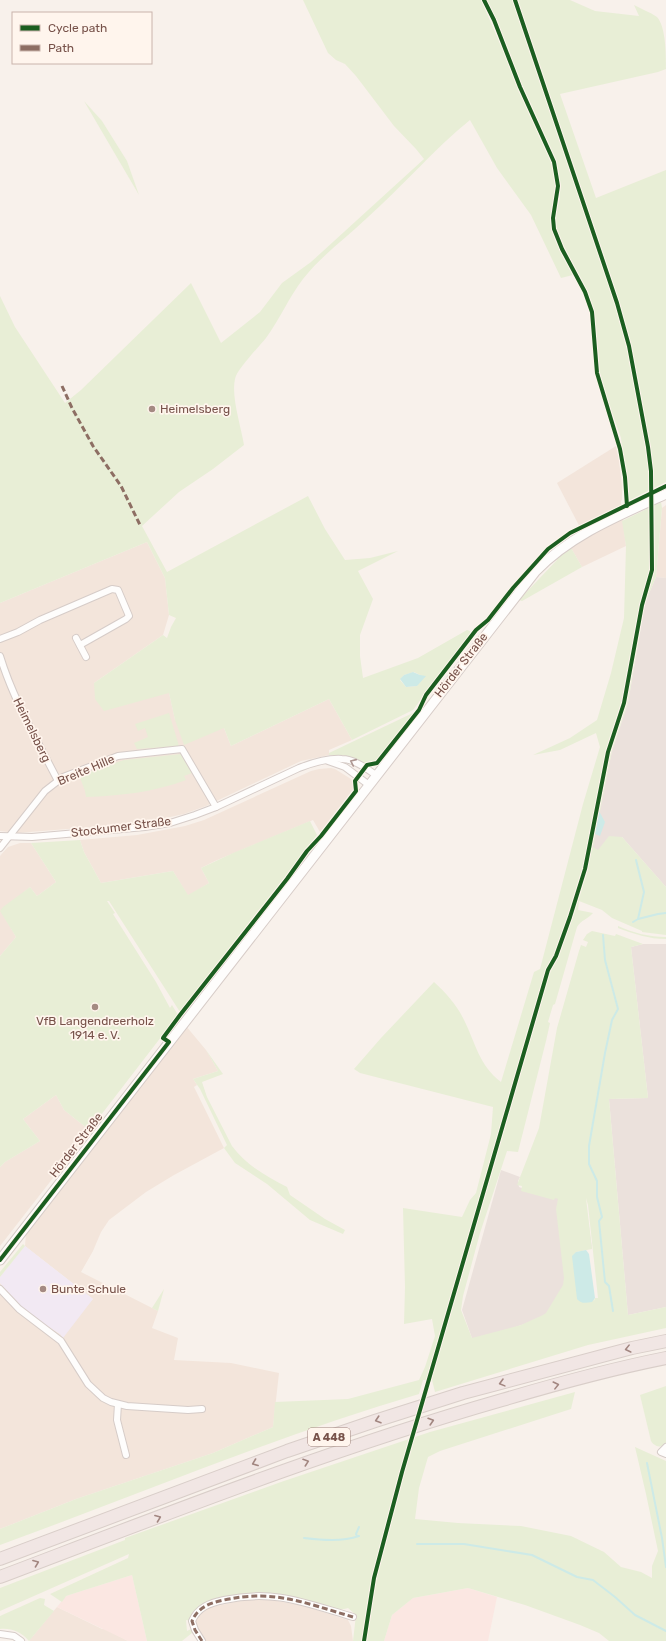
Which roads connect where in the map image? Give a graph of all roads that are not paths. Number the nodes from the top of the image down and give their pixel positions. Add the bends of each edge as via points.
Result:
1 (662, 496) edge
2 (76, 638) dead end
3 (0, 639) edge
4 (80, 645) junction
5 (0, 656) edge
6 (86, 657) dead end
7 (326, 761) junction
8 (376, 775) junction
9 (58, 781) junction
10 (369, 785) junction
11 (216, 807) junction
12 (0, 836) edge
13 (9, 837) junction
14 (0, 848) edge
15 (0, 1260) edge
16 (0, 1289) edge
17 (666, 1341) edge
18 (666, 1358) edge
19 (118, 1404) junction
20 (202, 1409) dead end
21 (666, 1447) edge
22 (666, 1454) edge
23 (126, 1455) dead end
24 (0, 1559) edge
25 (0, 1577) edge
26 (353, 1617) dead end
27 (0, 1634) edge
28 (21, 1641) edge
29 (202, 1641) edge

1 - 8 main road, Hörder Straße via 579,537 556,552 540,567
2 - 4 street
3 - 4 street via 117,589 129,616
4 - 6 street
5 - 9 street, Heimelsberg via 20,706
8 -> 7 street, Stockumer Straße via 348,760
7 - 10 street via 345,768
7 - 11 street, Stockumer Straße via 299,768
8 - 10 main road, Hörder Straße
9 - 11 street, Breite Hille via 118,756 182,749
9 - 13 street, Breite Hille via 38,798
10 - 15 main road, Hörder Straße
11 - 13 street, Stockumer Straße via 191,817 158,825 32,838
12 - 13 street, Stockumer Straße
13 - 14 street, Breite Hille
16 - 19 street via 19,1309 61,1341 94,1391
17 -> 24 highway, A 448 via 463,1393 375,1420
25 -> 18 highway, A 448 via 380,1436 551,1386
19 - 20 street
19 - 23 street via 117,1420
21 - 22 street via 661,1452
26 - 29 street via 289,1598 239,1597 218,1601 199,1609 192,1621
27 - 28 street via 14,1636

